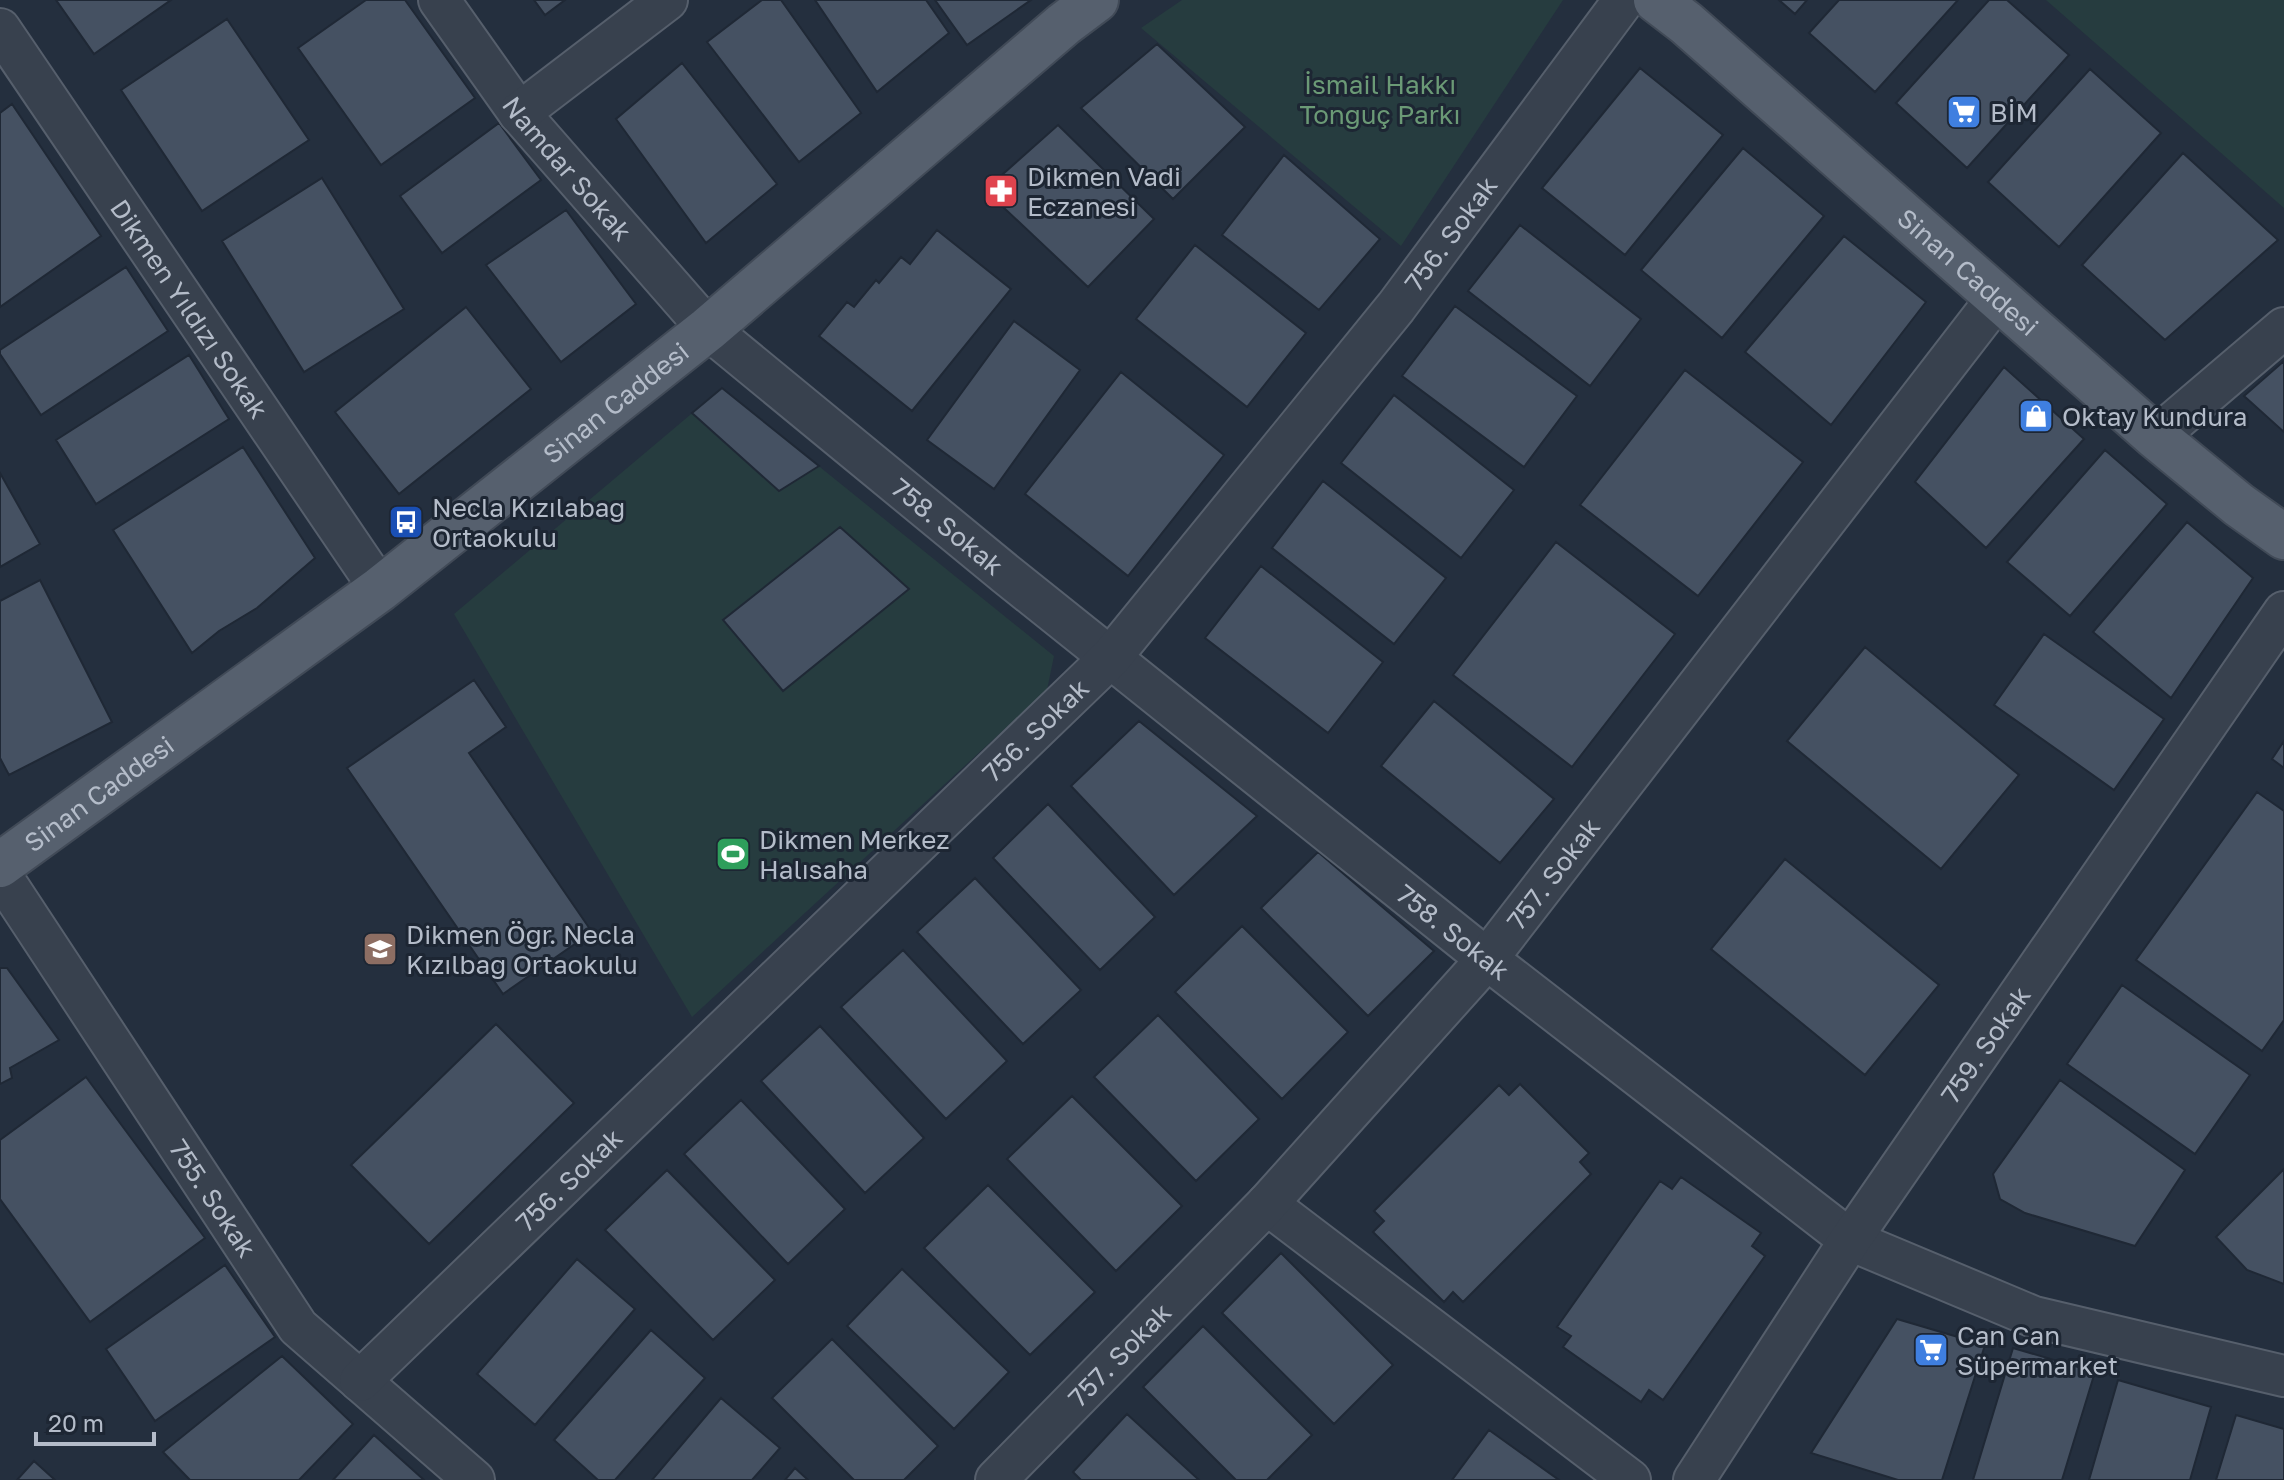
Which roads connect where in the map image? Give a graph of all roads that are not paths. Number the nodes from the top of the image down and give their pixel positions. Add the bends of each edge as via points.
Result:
1 (439, 0) edge
2 (667, 0) edge
3 (1096, 0) edge
4 (1624, 0) edge
5 (1656, 0) edge
6 (0, 29) edge
7 (519, 113) junction
8 (1998, 297) junction
9 (2284, 328) edge
10 (708, 329) junction
11 (2156, 437) junction
12 (2284, 537) edge
13 (380, 589) junction
14 (2284, 612) edge
15 (1111, 657) junction
16 (0, 865) edge
17 (0, 874) edge
18 (1487, 959) junction
19 (1267, 1204) junction
20 (1850, 1240) junction
21 (2284, 1376) edge
22 (360, 1381) junction
23 (474, 1480) edge
24 (996, 1480) edge
25 (1630, 1480) edge
26 (1694, 1480) edge

1 - 7 street, Namdar Sokak
2 - 7 street
3 - 10 main road, Sinan Caddesi
4 - 15 street, 756. Sokak via 1396,307
5 - 8 main road, Sinan Caddesi
6 - 13 street, Dikmen Yıldızı Sokak
7 - 10 street, Namdar Sokak
8 - 11 main road, Sinan Caddesi
8 - 18 street, 757. Sokak
9 - 11 street
10 - 13 main road, Sinan Caddesi
10 - 15 street, 758. Sokak
11 - 12 main road, Sinan Caddesi
13 - 16 main road, Sinan Caddesi
14 - 20 street, 759. Sokak
15 - 18 street, 758. Sokak
15 - 22 street, 756. Sokak
17 - 22 street, 755. Sokak via 298,1327
18 - 19 street, 757. Sokak
18 - 20 street, 758. Sokak
19 - 24 street, 757. Sokak
19 - 25 street
20 - 21 street, 758. Sokak via 2034,1317
20 - 26 street, 759. Sokak
22 - 23 street, 755. Sokak

